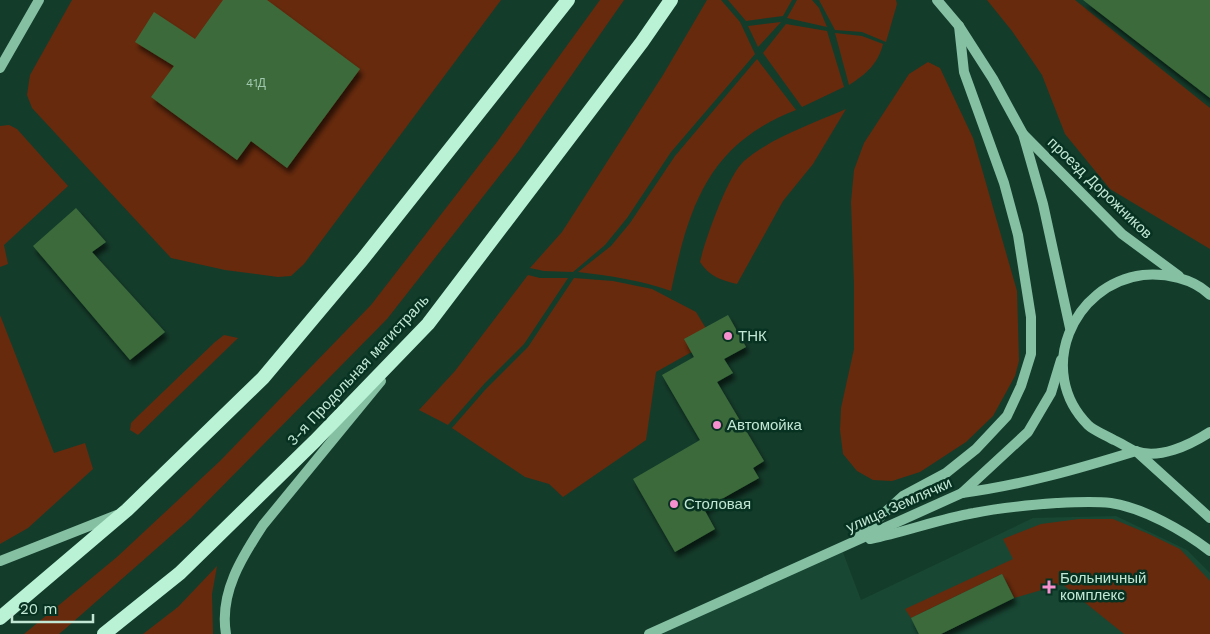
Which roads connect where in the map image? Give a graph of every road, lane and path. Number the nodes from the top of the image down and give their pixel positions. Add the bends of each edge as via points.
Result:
1 (39, 0) edge
2 (568, 0) edge
3 (671, 0) edge
4 (937, 0) edge
5 (959, 26) junction
6 (0, 68) edge
7 (1023, 134) junction
8 (1182, 278) junction
9 (1210, 295) edge
10 (428, 324) junction
11 (1070, 328) junction
12 (1064, 350) junction
13 (1210, 432) edge
14 (1136, 451) junction
15 (962, 493) junction
16 (128, 510) junction
17 (1210, 518) edge
18 (852, 542) junction
19 (1210, 551) edge
20 (0, 561) edge
21 (0, 618) edge
22 (104, 634) edge
23 (226, 634) edge
24 (649, 634) edge

1 - 6 main road
2 - 16 highway via 362,260 263,378
3 - 10 highway, 3-я Продольная магистраль
4 - 5 main road, проезд Дорожников
5 - 7 main road, проезд Дорожников
5 - 18 main road via 964,72 1004,183 1018,235 1031,317 1031,354 1007,416 976,449 946,473 904,496
7 - 8 main road, проезд Дорожников via 1122,234
7 - 11 main road, проезд Дорожников via 1044,204
8 - 9 main road, проезд Дорожников
8 - 11 main road via 1156,274 1129,277 1104,287 1084,305
10 - 22 highway, 3-я Продольная магистраль via 315,441 180,573
10 - 23 main road via 249,546 236,569 228,595 224,622
11 - 12 main road
12 - 14 main road via 1064,377 1073,404 1088,426
12 - 15 main road via 1051,393 1028,432
13 - 14 main road via 1187,446 1162,452
14 - 15 main road, улица Землячки via 1054,476
14 - 17 main road
15 - 18 main road, улица Землячки
16 - 20 main road
16 - 21 highway
18 - 19 main road via 905,532 974,513 1082,502 1112,503 1151,516 1192,537
18 - 24 main road, улица Землячки

